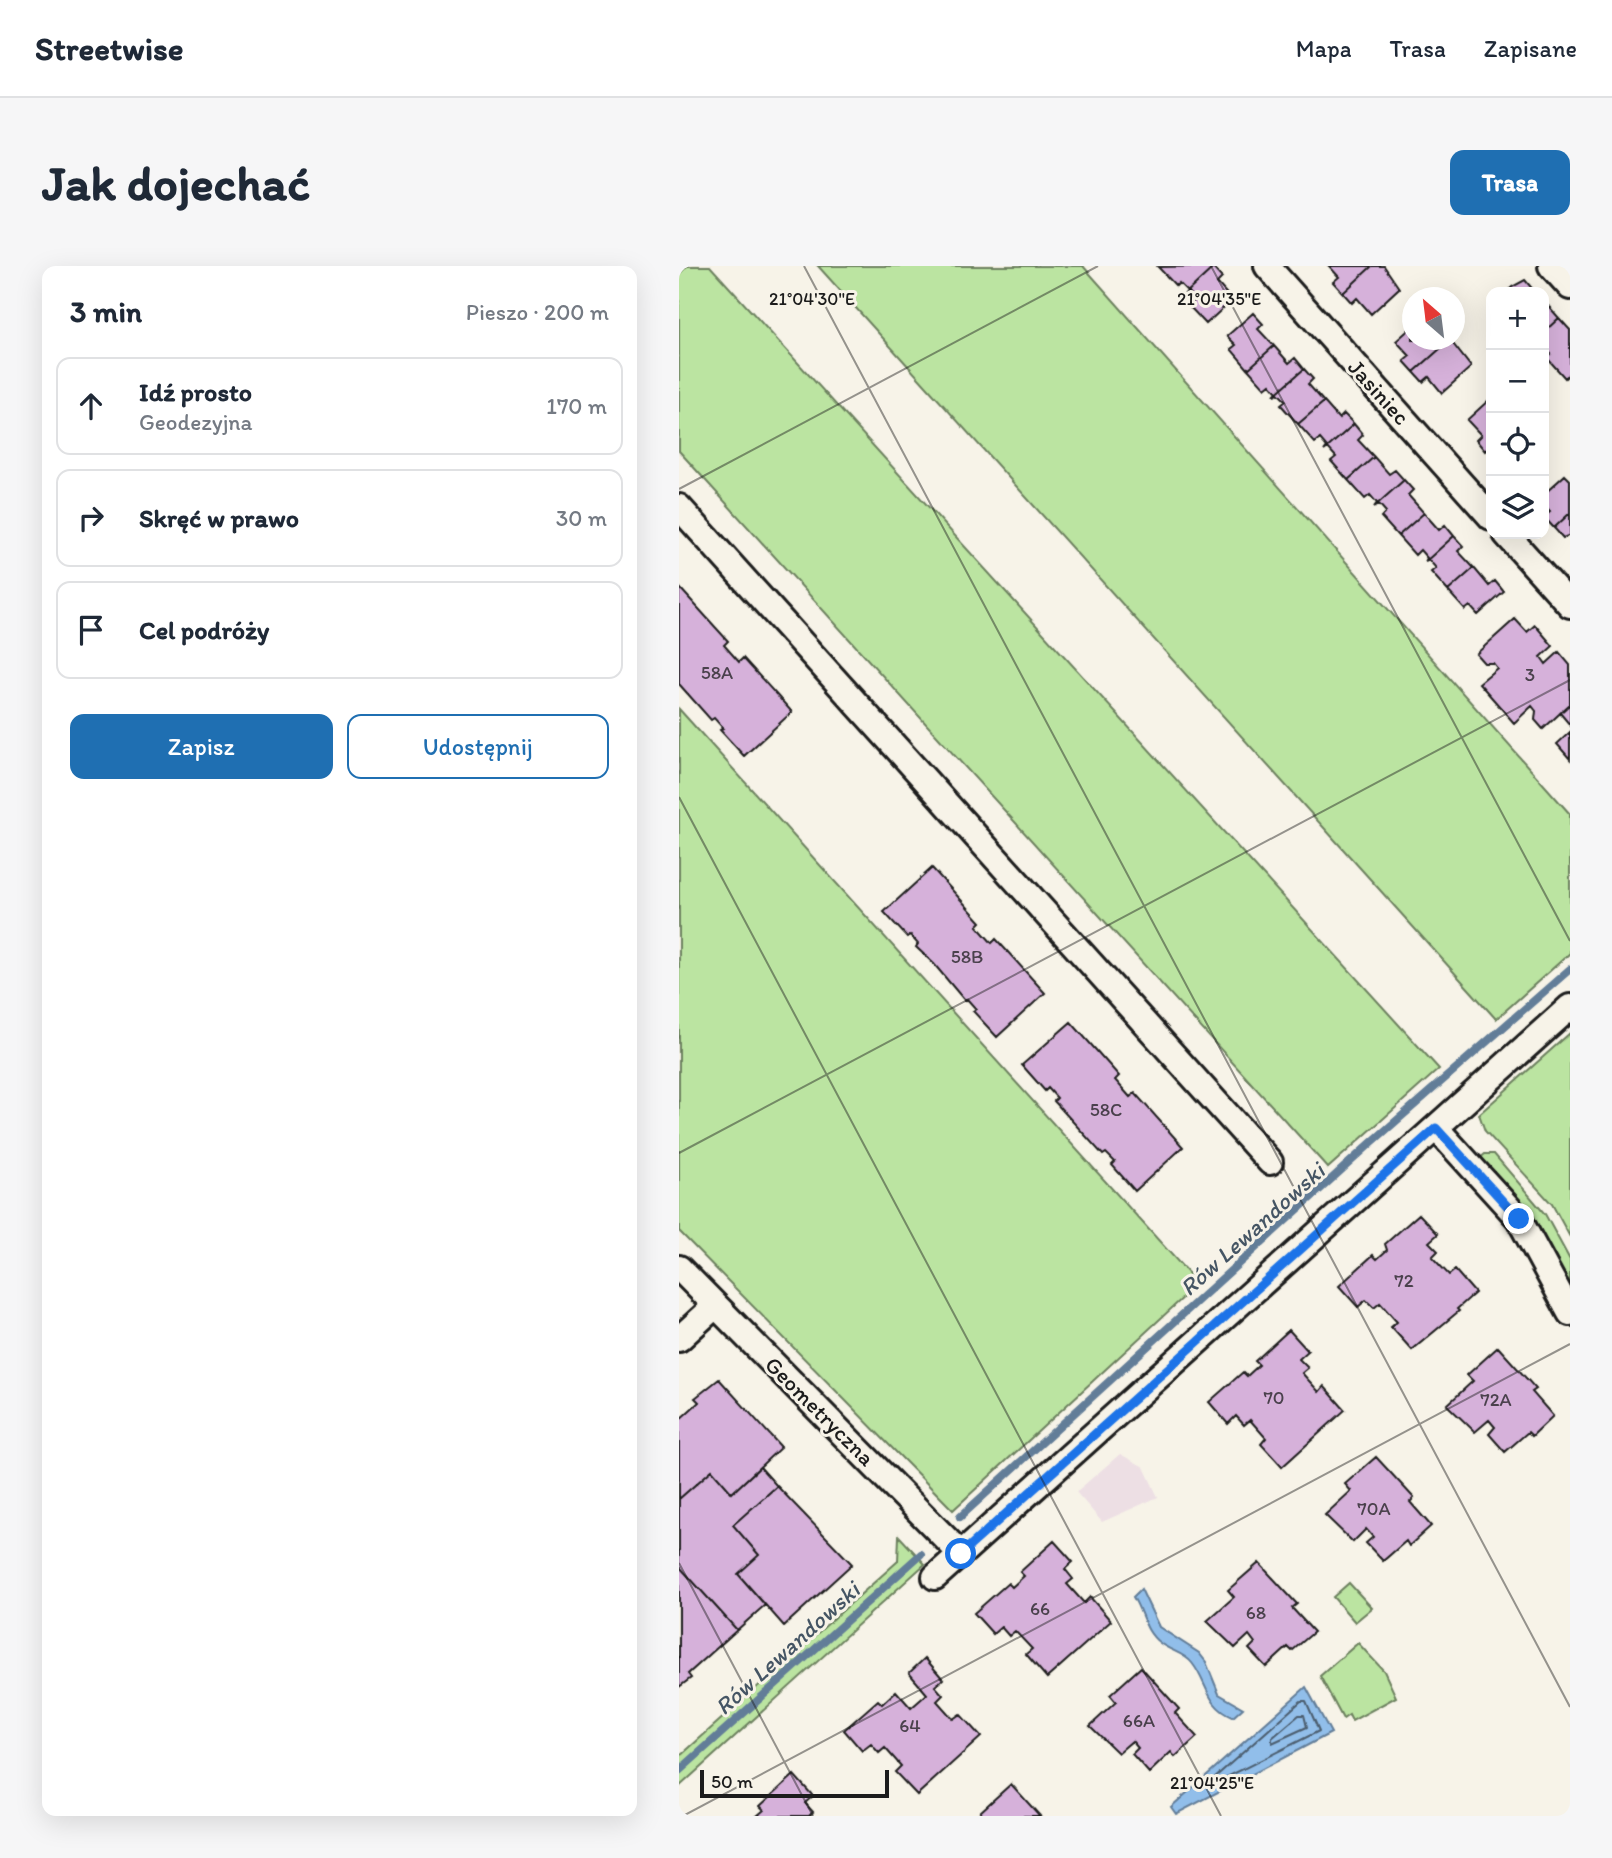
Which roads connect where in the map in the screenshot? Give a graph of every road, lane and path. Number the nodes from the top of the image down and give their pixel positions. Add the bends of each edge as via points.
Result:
1 (1267, 266) edge
2 (1551, 266) edge
3 (1570, 287) edge
4 (679, 507) edge
5 (1486, 511) edge
6 (1511, 539) edge
7 (1570, 605) edge
8 (1570, 1007) edge
9 (1436, 1128) junction
10 (1270, 1162) dead end
11 (679, 1268) edge
12 (715, 1306) junction
13 (1570, 1313) edge
14 (679, 1339) edge
15 (961, 1554) junction
16 (936, 1577) dead end

1 - 5 street, Jasiniec
2 - 3 street
4 - 10 street
6 - 7 street
8 - 9 street
9 - 13 street via 1519,1219
9 - 15 street
11 - 12 street, Geometryczna
12 - 14 street
12 - 15 street, Geometryczna
15 - 16 street

